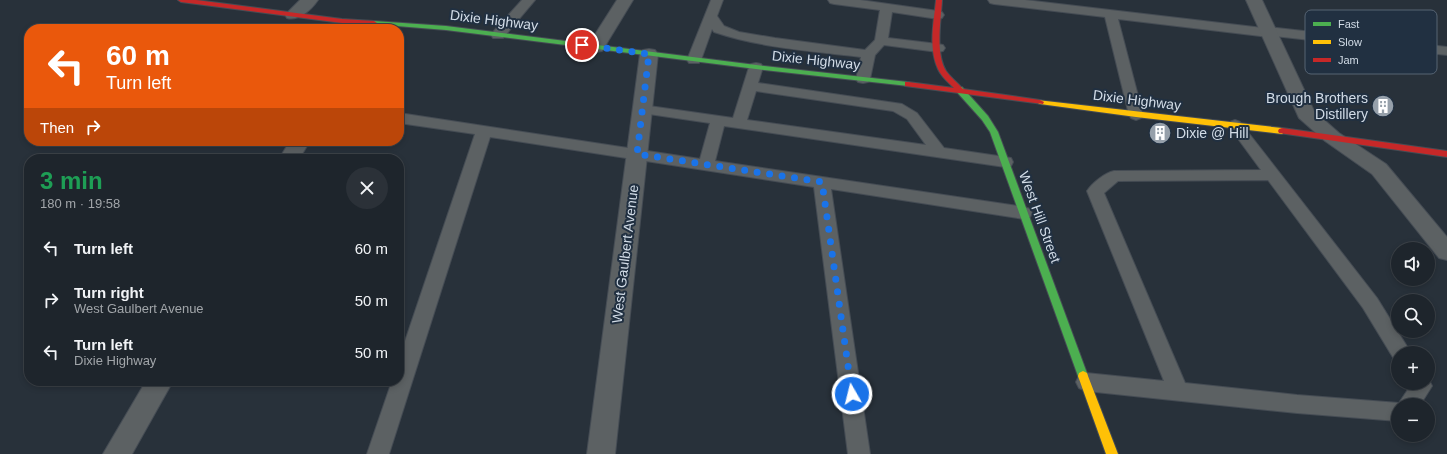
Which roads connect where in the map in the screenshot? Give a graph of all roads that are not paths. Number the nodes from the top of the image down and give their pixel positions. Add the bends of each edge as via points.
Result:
1 (181, 0) edge
2 (310, 0) edge
3 (529, 0) edge
4 (625, 0) edge
5 (717, 0) edge
6 (834, 0) edge
7 (939, 0) edge
8 (994, 0) edge
9 (1254, 0) edge
10 (887, 7) junction
11 (293, 15) junction
12 (938, 15) junction
13 (1111, 15) junction
14 (710, 16) junction
15 (354, 24) edge
16 (404, 27) edge
17 (1268, 32) junction
18 (498, 36) junction
19 (1305, 36) edge
20 (881, 41) junction
21 (596, 47) junction
22 (938, 48) junction
23 (1437, 50) edge
24 (1447, 51) edge
25 (649, 54) junction
26 (868, 54) junction
27 (694, 60) junction
28 (756, 67) junction
29 (861, 78) junction
30 (750, 86) junction
31 (959, 91) junction
32 (857, 102) junction
33 (642, 109) junction
34 (1136, 115) junction
35 (404, 119) edge
36 (718, 120) junction
37 (739, 123) junction
38 (1235, 125) junction
39 (484, 131) junction
40 (1332, 137) junction
41 (939, 152) junction
42 (637, 154) junction
43 (1447, 154) edge
44 (1005, 162) junction
45 (706, 165) junction
46 (1272, 176) junction
47 (822, 182) junction
48 (1024, 213) junction
49 (1447, 252) edge
50 (1397, 346) edge
51 (404, 373) edge
52 (1086, 382) junction
53 (157, 386) edge
54 (400, 386) edge
55 (1178, 391) junction
56 (1391, 411) edge
57 (117, 454) edge
58 (378, 454) edge
59 (601, 454) edge
60 (859, 454) edge
61 (1112, 454) edge

1 - 11 street, Dixie Highway
2 - 11 street
3 - 18 lane
4 - 21 street
5 - 14 lane
6 - 10 lane
7 - 12 street, West Hill Street
8 - 13 lane
9 - 17 street
10 - 12 lane
10 - 20 lane
11 - 15 street, Dixie Highway
12 - 22 street, West Hill Street
13 - 17 lane
13 - 34 lane
14 - 26 lane via 719,29 736,35
14 - 27 lane
16 - 18 street, Dixie Highway via 446,28
17 - 19 lane
17 - 40 street via 1306,114
18 - 21 street, Dixie Highway
20 - 22 lane
20 - 26 lane
21 - 25 street, Dixie Highway
22 - 31 street, West Hill Street via 941,68
23 - 24 lane
25 - 27 street, Dixie Highway
25 - 33 street, West Gaulbert Avenue
26 - 29 lane
27 - 28 street, Dixie Highway
28 - 29 street, Dixie Highway
28 - 30 lane
29 - 31 street, Dixie Highway
29 - 32 lane
30 - 32 lane
30 - 37 lane
31 - 34 street, Dixie Highway
31 - 44 street, West Hill Street via 988,120
32 - 41 lane via 897,107 912,116
33 - 36 lane
33 - 42 street, West Gaulbert Avenue
34 - 38 street, Dixie Highway
35 - 39 lane
36 - 37 lane
36 - 45 lane
37 - 41 lane
38 - 40 street, Dixie Highway
38 - 46 lane
39 - 42 lane
39 - 51 lane
40 - 43 street, Dixie Highway
40 - 49 street via 1379,169
41 - 44 lane
42 - 45 lane
42 - 59 street, West Gaulbert Avenue
44 - 48 street, West Hill Street
45 - 47 lane
46 - 50 lane via 1370,303
46 - 55 lane via 1114,176 1095,191
47 - 48 lane
47 - 60 lane
48 - 52 street, West Hill Street
52 - 55 lane
52 - 61 street, West Hill Street
53 - 57 street
54 - 58 lane
55 - 56 lane

